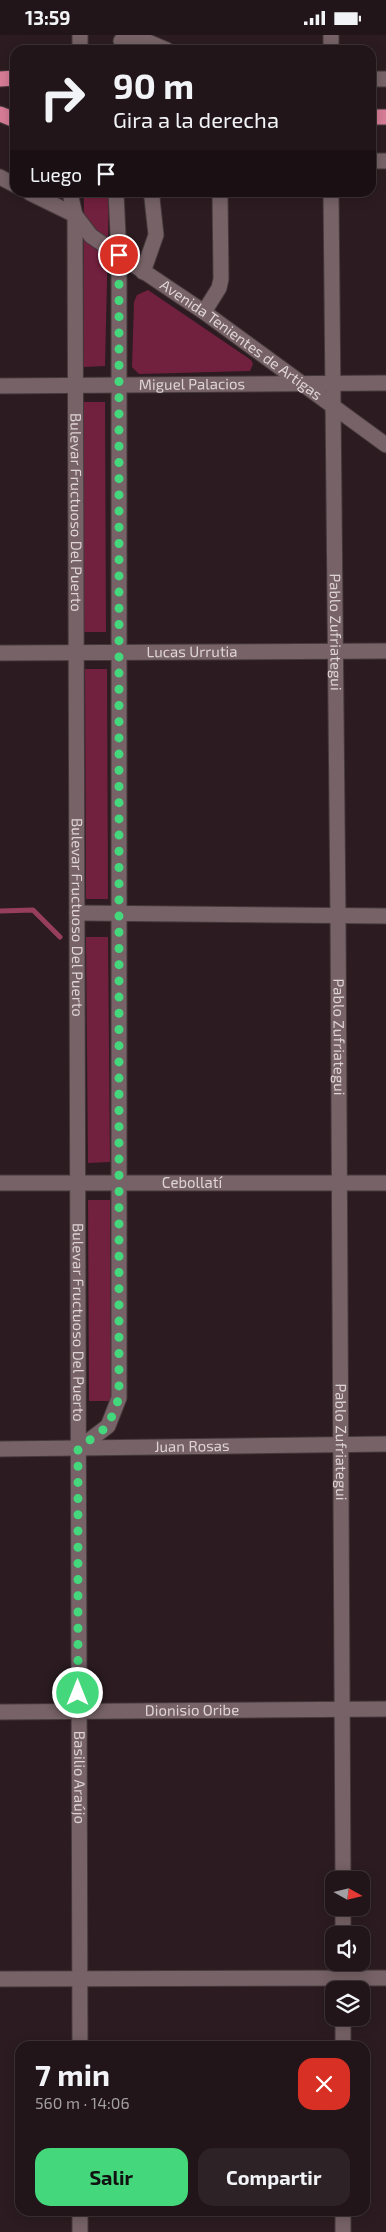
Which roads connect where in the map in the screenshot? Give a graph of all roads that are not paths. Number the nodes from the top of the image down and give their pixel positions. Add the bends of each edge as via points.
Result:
1 (121, 42) edge
2 (155, 45) edge
3 (38, 197) edge
4 (71, 197) edge
5 (116, 197) edge
6 (152, 197) edge
7 (220, 197) edge
8 (330, 197) edge
9 (75, 215) junction
10 (119, 255) junction
11 (143, 272) junction
12 (204, 312) junction
13 (332, 383) junction
14 (386, 383) edge
15 (117, 384) junction
16 (301, 384) junction
17 (76, 385) junction
18 (0, 386) edge
19 (332, 406) junction
20 (386, 445) edge
21 (336, 651) junction
22 (386, 651) edge
23 (75, 652) junction
24 (118, 652) junction
25 (0, 653) edge
26 (77, 913) junction
27 (119, 913) junction
28 (338, 916) junction
29 (386, 916) edge
30 (120, 1182) junction
31 (0, 1183) edge
32 (78, 1183) junction
33 (339, 1183) junction
34 (386, 1183) edge
35 (386, 1444) edge
36 (340, 1445) junction
37 (0, 1449) edge
38 (78, 1449) junction
39 (342, 1709) junction
40 (386, 1709) edge
41 (0, 1712) edge
42 (78, 1712) junction
43 (343, 1871) edge
44 (386, 1978) edge
45 (0, 1979) edge
46 (80, 1979) junction
47 (364, 1981) edge
48 (325, 1984) edge
49 (343, 2026) edge
50 (80, 2041) edge
51 (343, 2041) edge
52 (80, 2216) edge
53 (343, 2216) edge
54 (80, 2232) edge
55 (343, 2232) edge

1 - 2 street via 141,39
3 - 9 street
4 - 9 street, Bulevar Fructuoso Del Puerto
5 - 10 street, Bulevar Fructuoso Del Puerto
6 - 11 street via 156,235
7 - 12 street via 219,288
8 - 13 street, Pablo Zufriategui
9 - 10 street, Avenida Tenientes de Artigas via 91,236
9 - 17 street, Bulevar Fructuoso Del Puerto
10 - 11 street, Avenida Tenientes de Artigas
10 - 15 street, Bulevar Fructuoso Del Puerto
11 - 12 street, Avenida Tenientes de Artigas
12 - 16 street, Avenida Tenientes de Artigas
13 - 14 street, Miguel Palacios
13 - 16 street, Miguel Palacios
13 - 19 street, Pablo Zufriategui
15 - 16 street, Miguel Palacios
15 - 17 street, Miguel Palacios
15 - 24 street, Bulevar Fructuoso Del Puerto
16 - 19 street, Avenida Tenientes de Artigas
17 - 18 street, Miguel Palacios
17 - 23 street, Bulevar Fructuoso Del Puerto
19 - 20 street, Avenida Tenientes de Artigas
19 - 21 street, Pablo Zufriategui
21 - 22 street, Lucas Urrutia
21 - 24 street, Lucas Urrutia
21 - 28 street, Pablo Zufriategui
23 - 24 street, Lucas Urrutia
23 - 25 street, Lucas Urrutia
23 - 26 street, Bulevar Fructuoso Del Puerto
24 - 27 street, Bulevar Fructuoso Del Puerto
26 - 27 street
26 - 32 street, Bulevar Fructuoso Del Puerto
27 - 28 street
27 - 30 street, Bulevar Fructuoso Del Puerto
28 - 29 street
28 - 33 street, Pablo Zufriategui
30 - 32 street, Cebollatí
30 - 33 street, Cebollatí
30 - 38 street, Bulevar Fructuoso Del Puerto via 119,1398 108,1426
31 - 32 street, Cebollatí
32 - 38 street, Bulevar Fructuoso Del Puerto
33 - 34 street, Cebollatí
33 - 36 street, Pablo Zufriategui
35 - 36 street, Juan Rosas
36 - 38 street, Juan Rosas
36 - 39 street, Pablo Zufriategui
37 - 38 street, Juan Rosas
38 - 42 street, Basilio Araújo
39 - 40 street, Dionisio Oribe
39 - 42 street, Dionisio Oribe
39 - 43 street, Pablo Zufriategui
41 - 42 street, Dionisio Oribe
42 - 46 street, Basilio Araújo
44 - 47 street
45 - 46 street
46 - 48 street
46 - 50 street, Basilio Araújo
49 - 51 street
52 - 54 street
53 - 55 street

